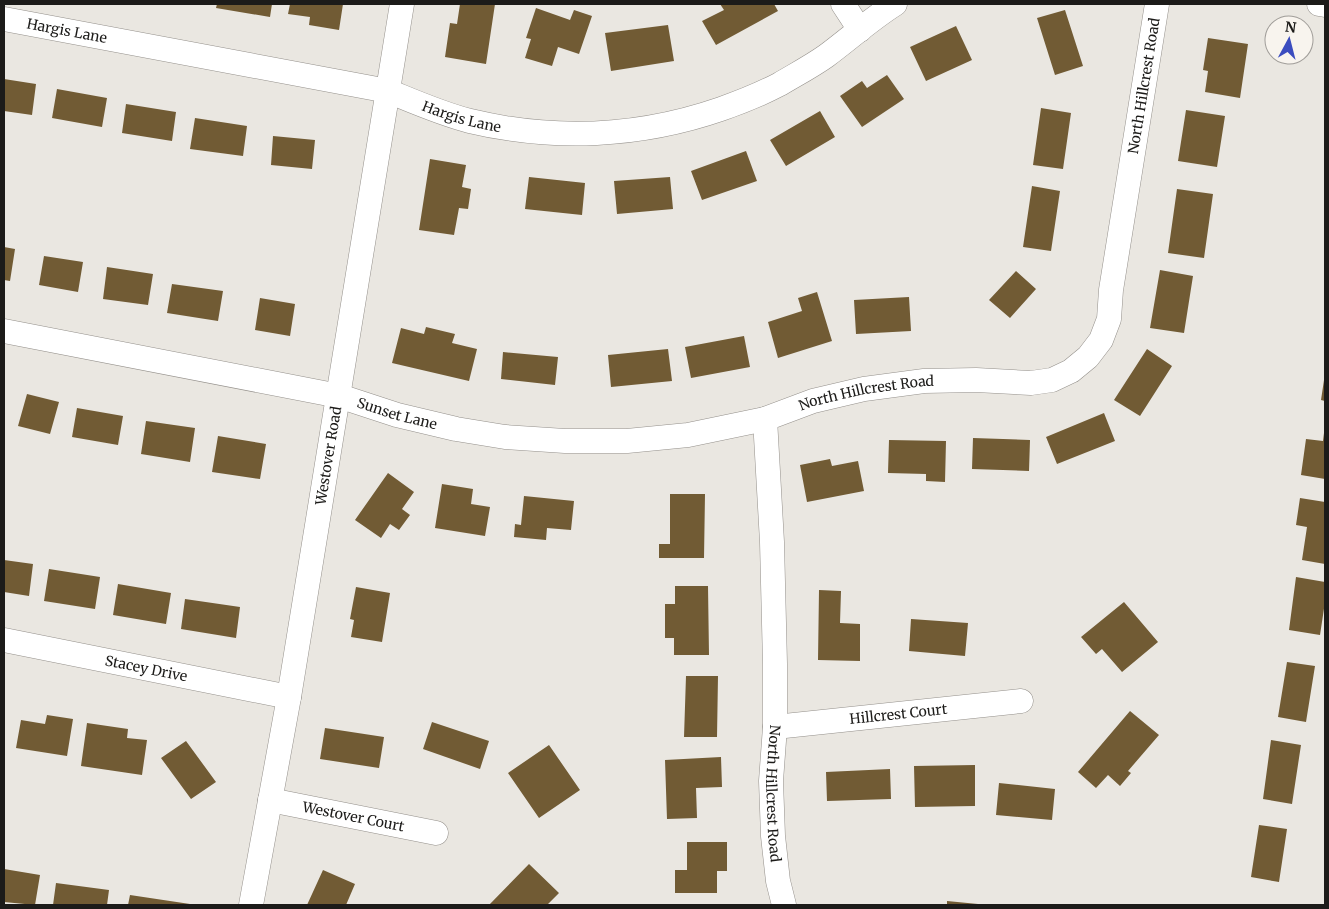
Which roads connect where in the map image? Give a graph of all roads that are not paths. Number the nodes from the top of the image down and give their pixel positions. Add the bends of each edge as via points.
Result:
1 (402, 4) edge
2 (843, 4) edge
3 (895, 4) edge
4 (1156, 4) edge
5 (1318, 4) edge
6 (1325, 5) edge
7 (4, 19) edge
8 (860, 30) junction
9 (388, 91) junction
10 (4, 331) edge
11 (339, 396) junction
12 (765, 419) junction
13 (4, 640) edge
14 (290, 697) junction
15 (1021, 701) dead end
16 (775, 727) junction
17 (270, 800) junction
18 (436, 833) dead end
19 (251, 905) edge
20 (784, 905) edge

1 - 9 street, Westover Road
2 - 8 street
3 - 8 street, Hargis Lane
4 - 12 street, North Hillcrest Road via 1109,319 1101,340 1088,357 1071,371 1052,380 1031,383 924,381 855,391
5 - 6 street
7 - 9 street, Hargis Lane
8 - 9 street, Hargis Lane via 779,85 745,101 695,118 650,128 560,134 514,130 470,121
9 - 11 street, Westover Road
10 - 11 street, Sunset Lane
11 - 12 street, Sunset Lane via 397,415 456,429 504,437 565,441 627,441 688,435
11 - 14 street, Westover Road
12 - 16 street, North Hillcrest Road via 772,542
13 - 14 street, Stacey Drive
14 - 17 street, Westover Road
15 - 16 street, Hillcrest Court
16 - 20 street, North Hillcrest Road via 771,781 773,836
17 - 18 street, Westover Court
17 - 19 street, Westover Road

